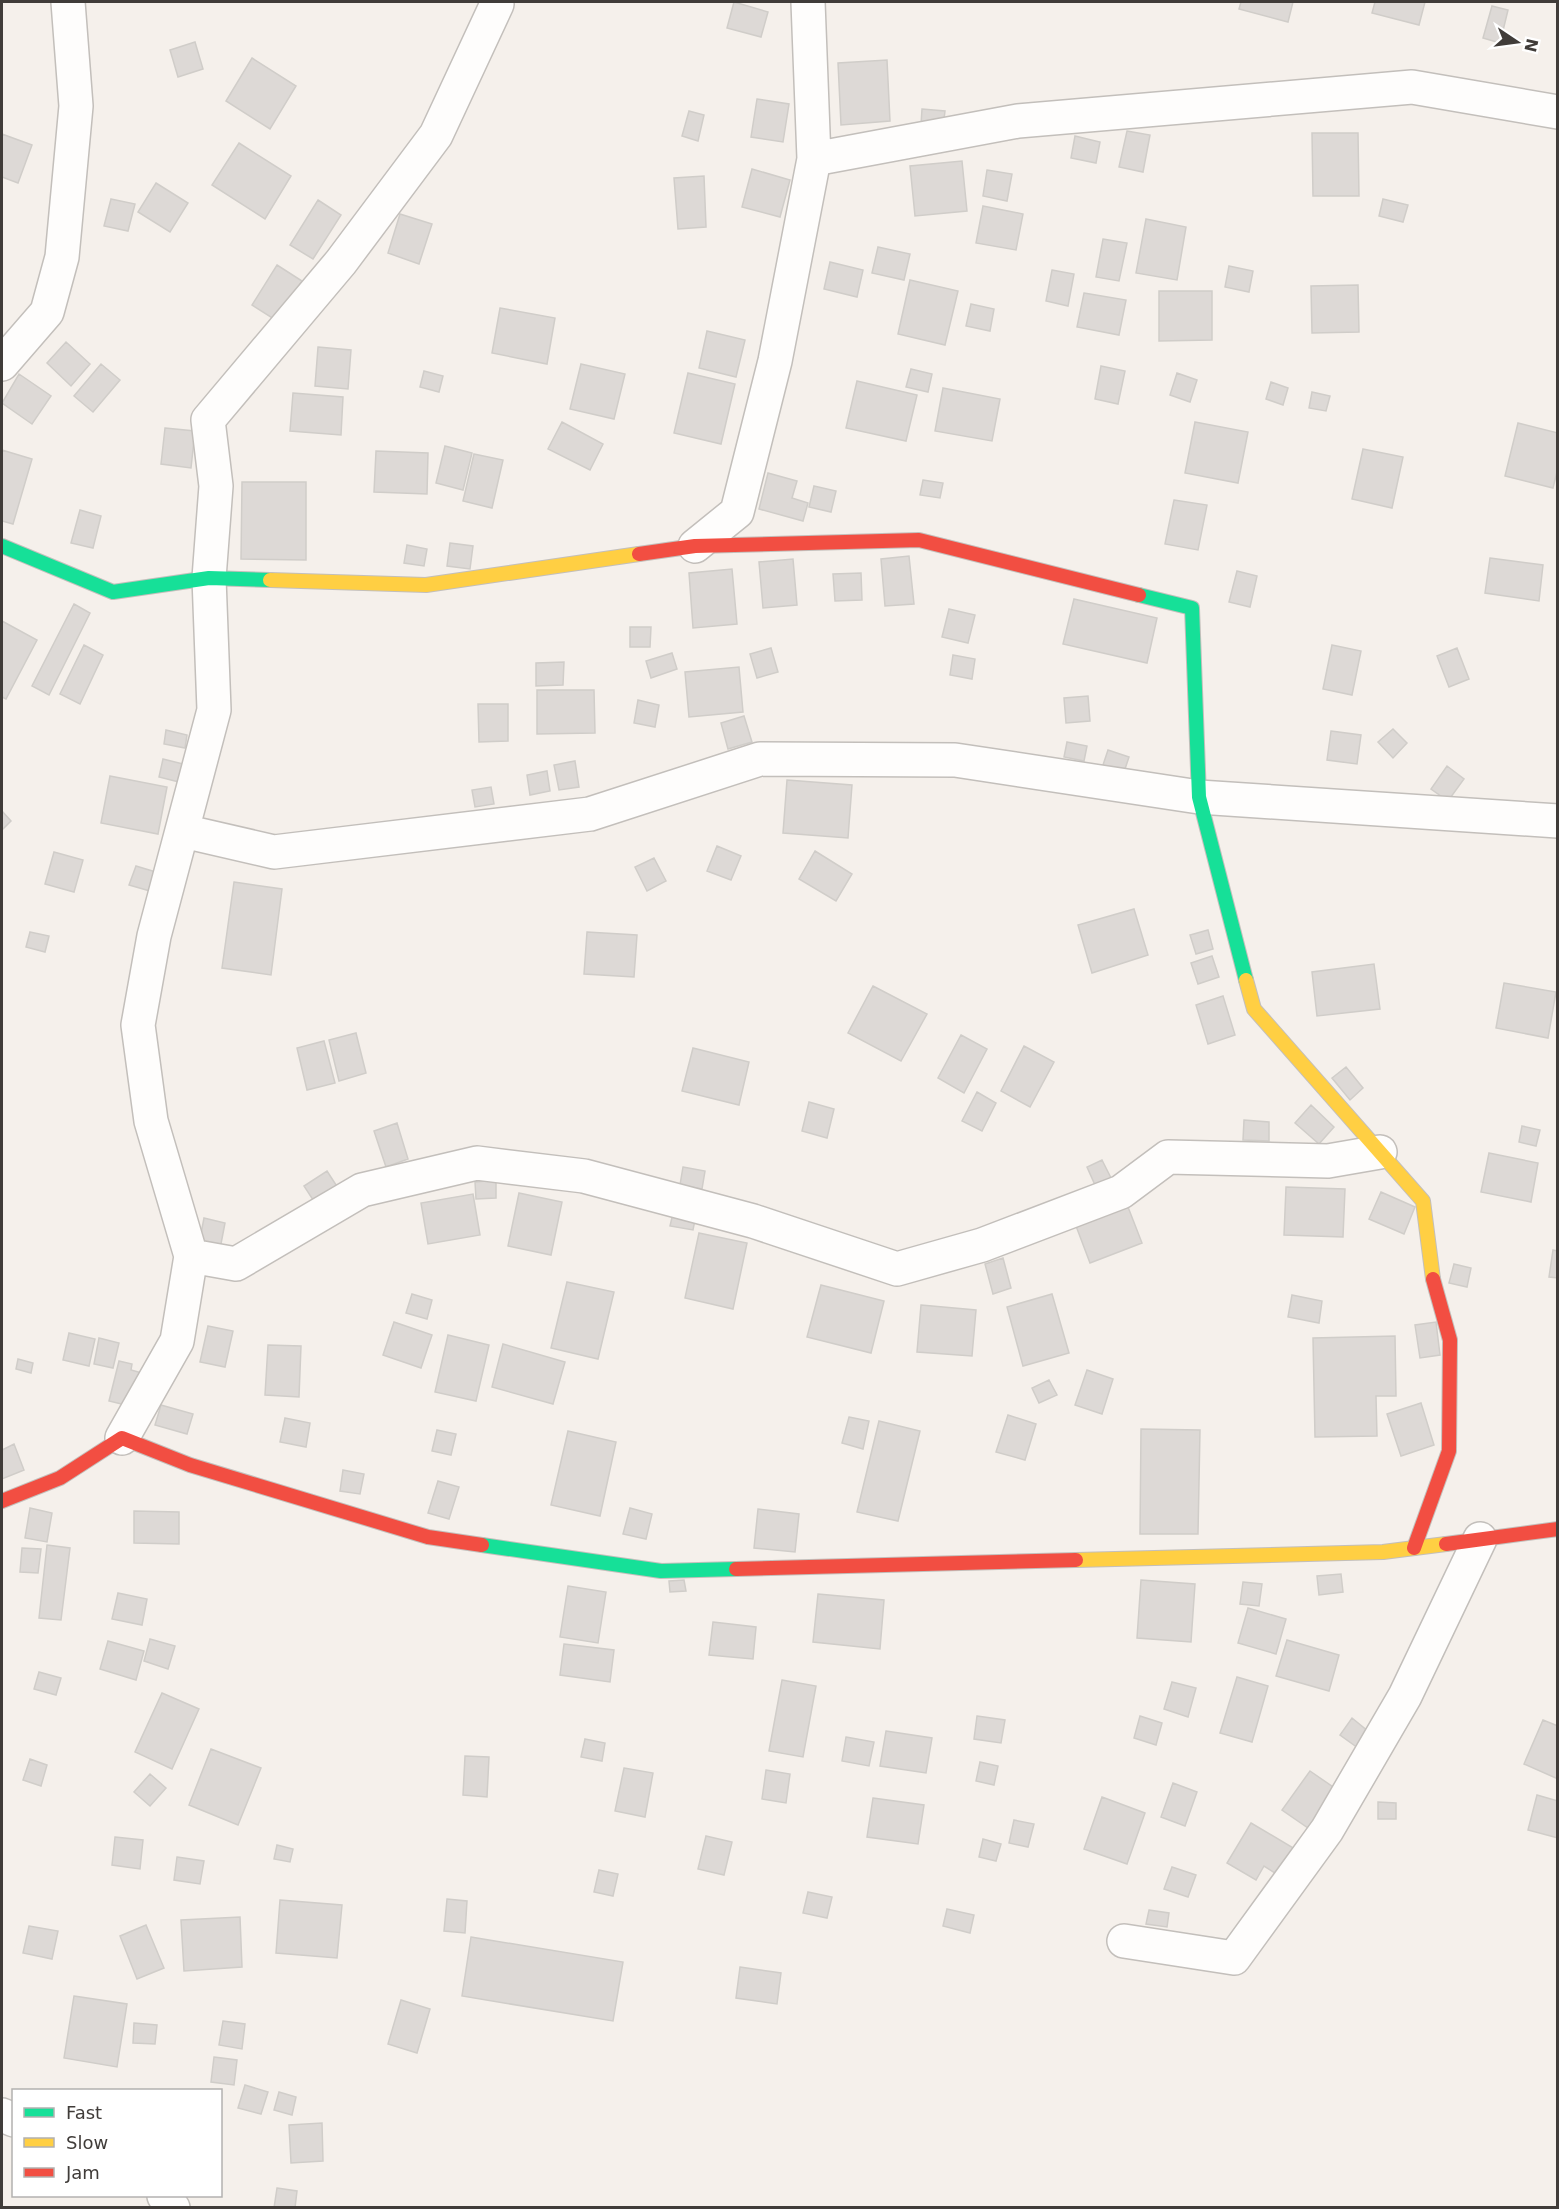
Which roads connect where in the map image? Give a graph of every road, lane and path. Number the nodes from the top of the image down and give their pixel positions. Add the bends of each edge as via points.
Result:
1 (68, 2) edge
2 (808, 2) edge
3 (496, 4) dead end
4 (1557, 112) edge
5 (814, 159) junction
6 (2, 364) edge
7 (2, 546) edge
8 (695, 546) junction
9 (209, 578) junction
10 (1199, 797) junction
11 (1557, 821) edge
12 (183, 831) junction
13 (1380, 1152) junction
14 (190, 1256) junction
15 (122, 1438) junction
16 (2, 1501) edge
17 (1557, 1528) edge
18 (1480, 1539) junction
19 (1414, 1548) junction
20 (1124, 1941) dead end

1 - 6 street via 76,106 62,257 47,312
2 - 5 street
3 - 9 street via 435,135 341,262 208,420 216,486
4 - 5 street via 1412,87 1018,121
5 - 8 street via 775,362 737,512
7 - 9 street via 113,592
8 - 9 street via 426,585
8 - 10 street via 919,540 1192,608
9 - 12 street via 214,710
10 - 11 street
10 - 12 street via 955,760 760,759 590,814 274,852
10 - 13 street via 1254,1009
12 - 14 street via 154,936 138,1025 151,1121
13 - 14 street via 1328,1161 1168,1157 1121,1192 982,1245 897,1269 753,1221 595,1179 477,1163 362,1190 236,1264
13 - 19 street via 1423,1201 1429,1265 1450,1340 1449,1450
14 - 15 street via 177,1341
15 - 16 street via 60,1478
15 - 19 street via 190,1465 428,1537 662,1571 1383,1552
17 - 18 street
18 - 19 street
18 - 20 street via 1405,1696 1328,1830 1234,1958

